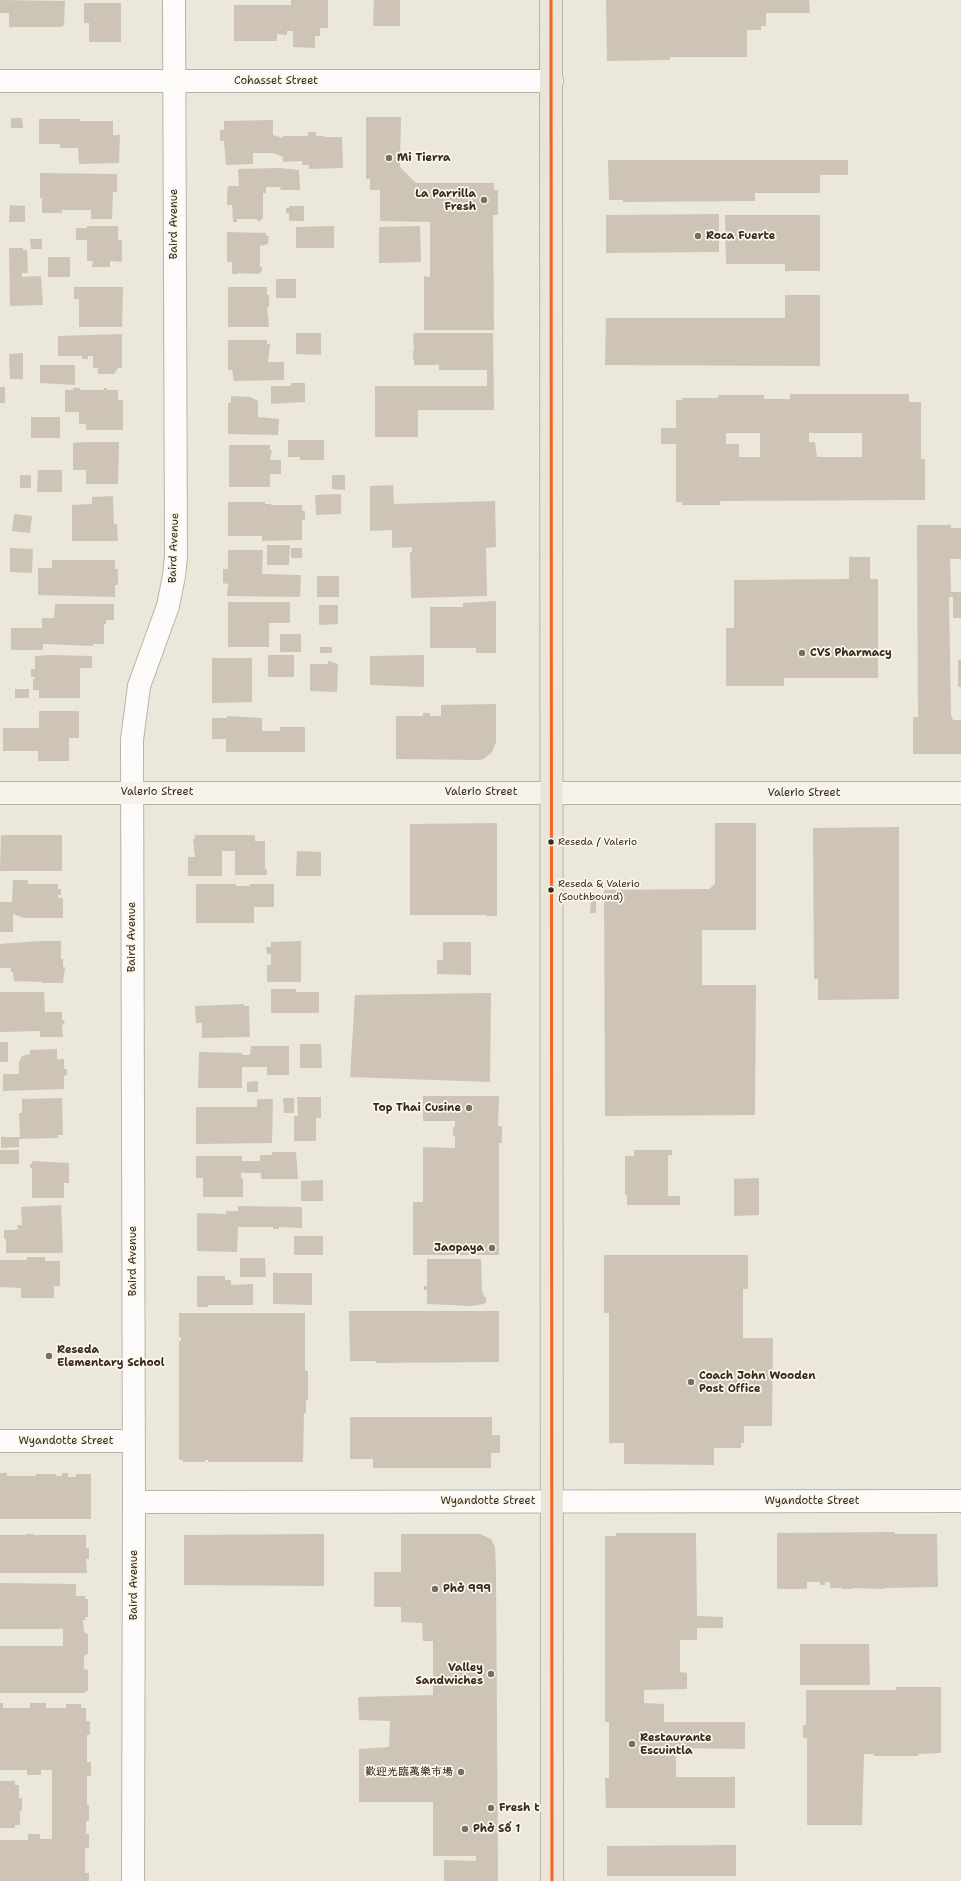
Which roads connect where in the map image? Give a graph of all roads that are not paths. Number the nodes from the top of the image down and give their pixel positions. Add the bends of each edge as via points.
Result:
1 (174, 0) edge
2 (551, 0) edge
3 (0, 81) edge
4 (174, 81) junction
5 (552, 81) junction
6 (132, 792) junction
7 (552, 792) junction
8 (0, 793) edge
9 (961, 793) edge
10 (0, 1441) edge
11 (133, 1441) junction
12 (551, 1501) junction
13 (134, 1502) junction
14 (961, 1502) edge
15 (133, 1881) edge
16 (552, 1881) edge

1 - 4 street, Baird Avenue
2 - 5 main road
3 - 4 street, Cohasset Street
4 - 5 street, Cohasset Street
4 - 6 street, Baird Avenue via 176,556 168,606 139,686 132,740
5 - 7 main road
6 - 7 street, Valerio Street
6 - 8 street, Valerio Street
6 - 11 street, Baird Avenue
7 - 9 street, Valerio Street
7 - 12 main road
10 - 11 street, Wyandotte Street
11 - 13 street, Baird Avenue
12 - 13 street, Wyandotte Street
12 - 14 street, Wyandotte Street
12 - 16 main road
13 - 15 street, Baird Avenue

